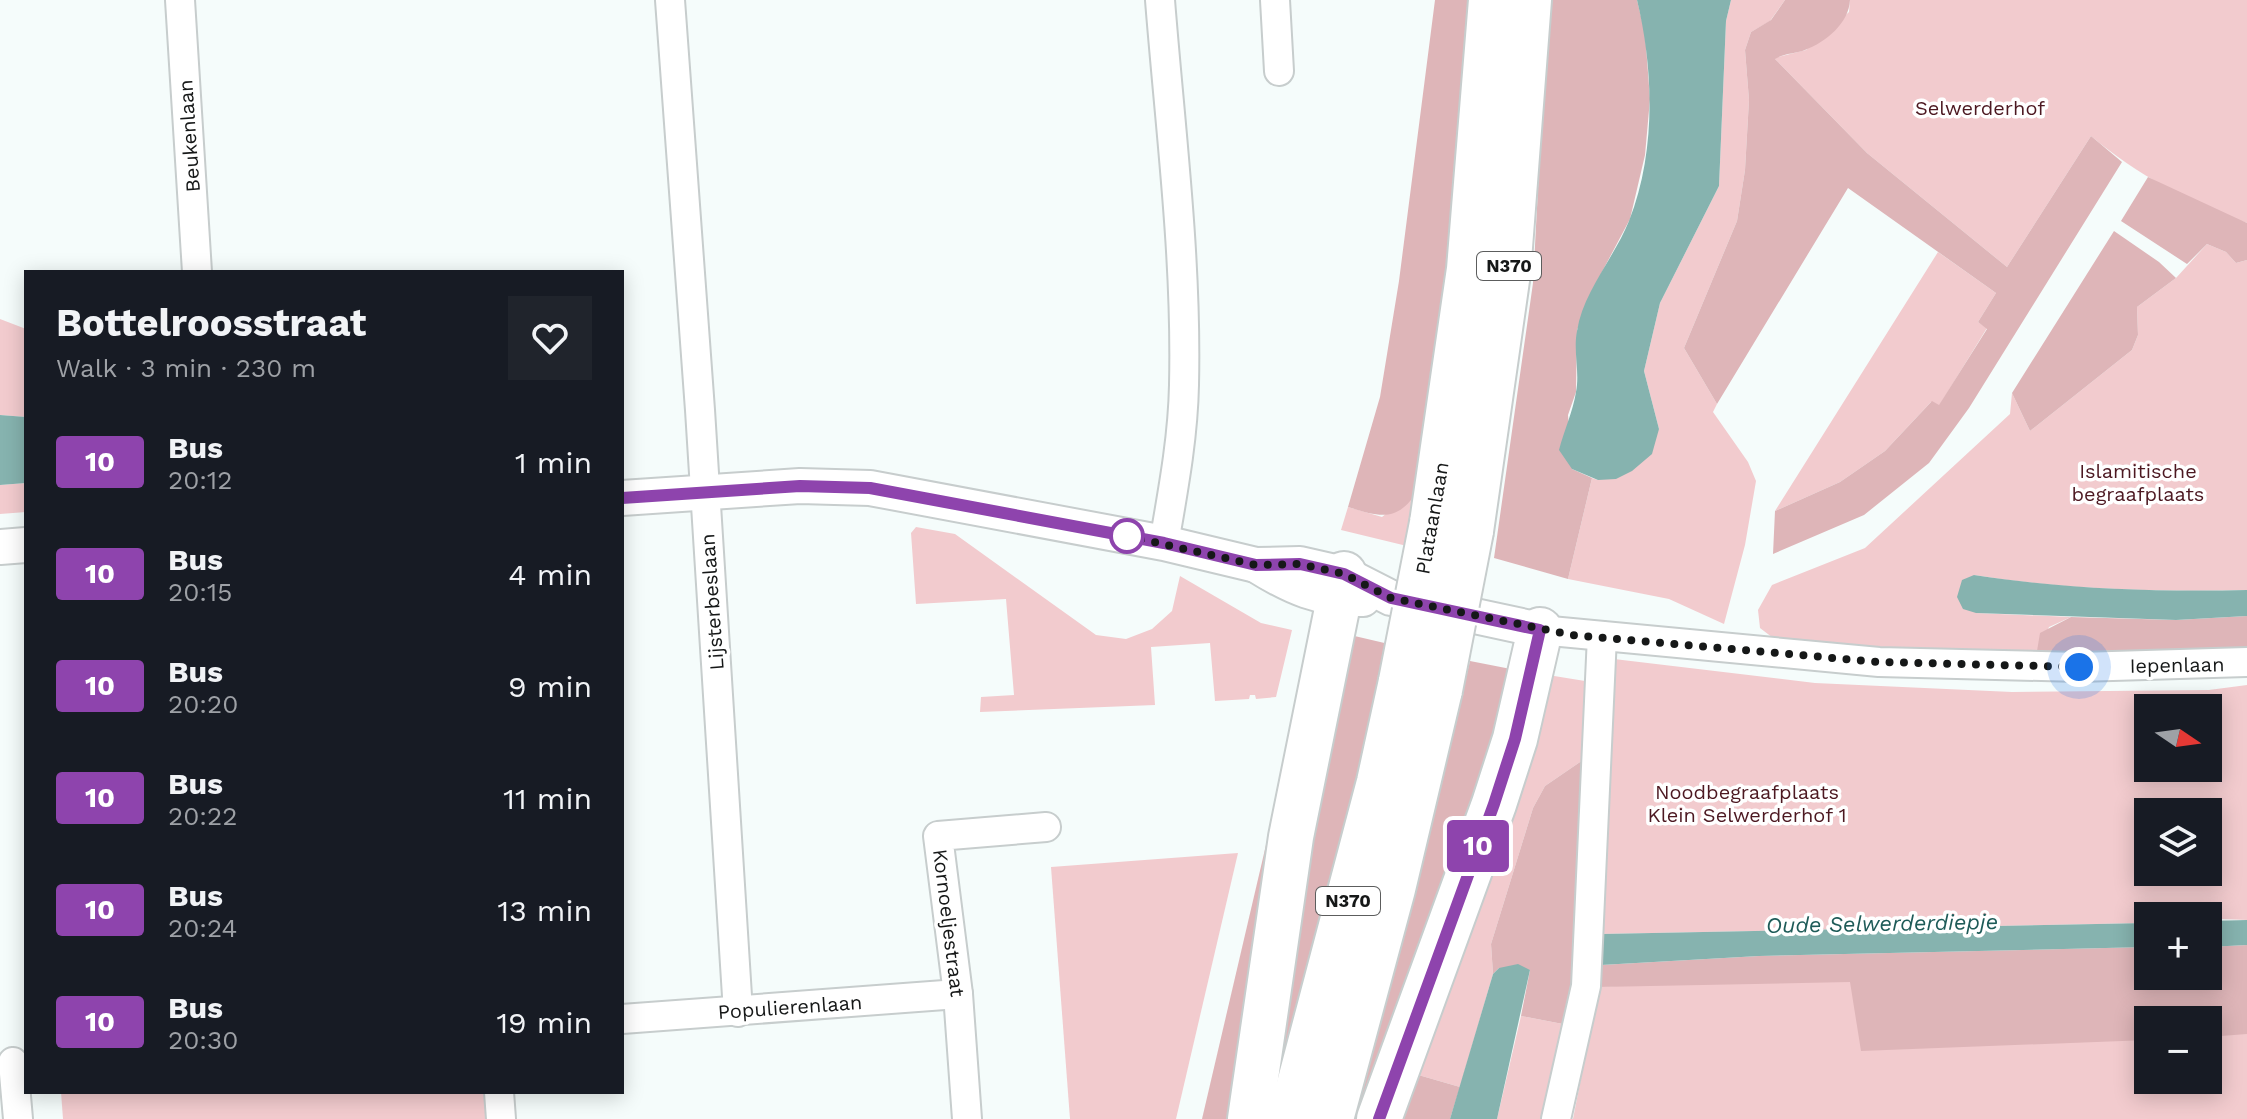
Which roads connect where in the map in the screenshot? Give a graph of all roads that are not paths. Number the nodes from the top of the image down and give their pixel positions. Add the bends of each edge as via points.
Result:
1 (180, 0) edge
2 (670, 0) edge
3 (1160, 0) edge
4 (1275, 0) edge
5 (1491, 0) edge
6 (1529, 0) edge
7 (1279, 71) dead end
8 (197, 270) edge
9 (705, 491) junction
10 (624, 498) edge
11 (1452, 527) junction
12 (1164, 543) junction
13 (24, 545) edge
14 (0, 547) edge
15 (1341, 587) junction
16 (1540, 630) junction
17 (1602, 636) junction
18 (2247, 662) edge
19 (1420, 686) junction
20 (1046, 827) dead end
21 (958, 994) junction
22 (738, 1012) junction
23 (624, 1019) edge
24 (13, 1062) edge
25 (499, 1094) edge
26 (18, 1119) edge
27 (501, 1119) edge
28 (967, 1119) edge
29 (1250, 1119) edge
30 (1290, 1119) edge
31 (1331, 1119) edge
32 (1379, 1119) edge
33 (1556, 1119) edge

1 - 8 street, Beukenlaan
2 - 9 street, Lijsterbeslaan
3 - 12 street via 1184,386
4 - 7 street
5 - 11 highway, Plataanlaan / N370
6 - 11 highway, Plataanlaan / N370 via 1508,273
9 - 10 street, Iepenlaan
9 - 12 street, Iepenlaan via 870,488
9 - 22 street, Lijsterbeslaan
11 - 19 highway, Plataanlaan / N370, bridge
12 - 15 street, Iepenlaan via 1256,565 1295,590
13 - 14 street
15 - 16 street, Iepenlaan
15 - 29 highway via 1291,837
16 - 17 street, Iepenlaan
16 - 32 highway via 1494,804
17 - 18 street, Iepenlaan via 1879,662 2079,667
17 - 33 street via 1586,986
19 - 30 highway, Plataanlaan / N370 via 1379,782
19 - 31 highway, Plataanlaan / N370 via 1393,889
20 - 21 street, Kornoeljestraat via 938,836
21 - 22 street, Populierenlaan
21 - 28 street, Kornoeljestraat
22 - 23 street, Populierenlaan
24 - 26 street
25 - 27 street

